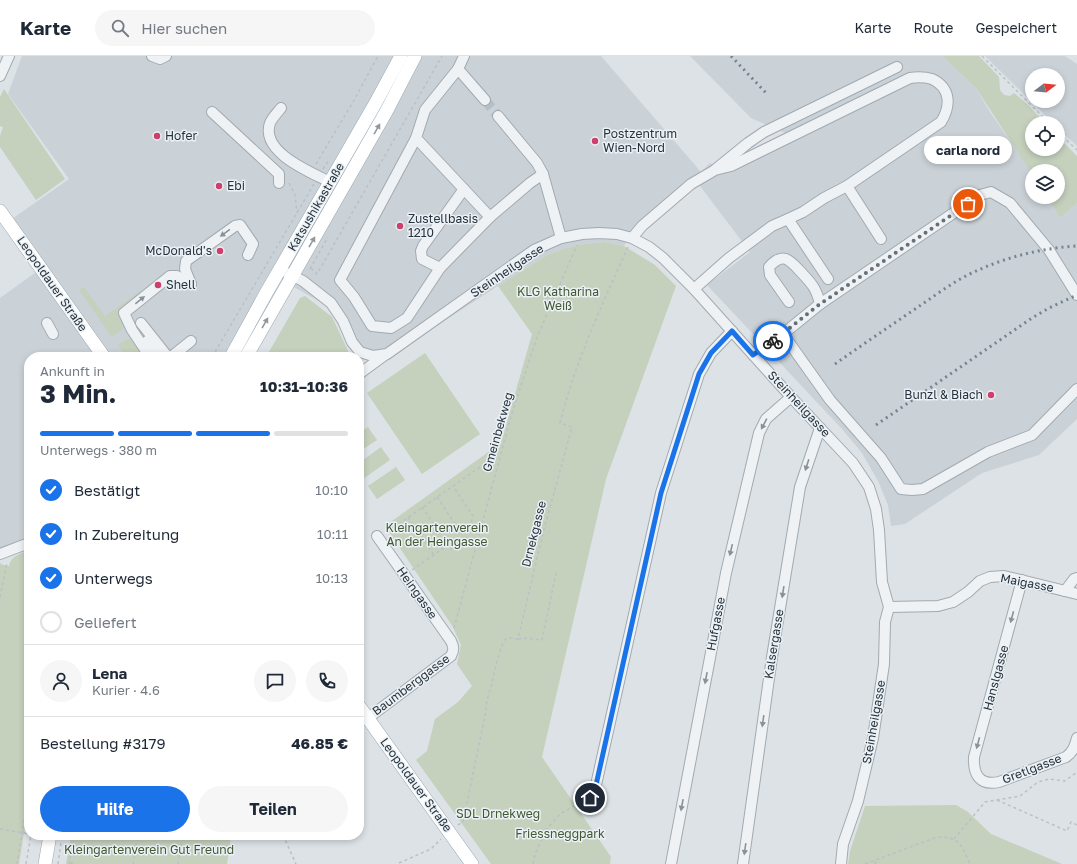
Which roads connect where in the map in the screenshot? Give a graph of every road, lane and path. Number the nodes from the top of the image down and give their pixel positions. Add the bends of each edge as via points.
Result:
1 (9, 56) edge
2 (152, 56) edge
3 (166, 56) edge
4 (378, 56) edge
5 (401, 56) edge
6 (415, 56) edge
7 (442, 56) edge
8 (464, 56) edge
9 (982, 56) edge
10 (897, 67) dead end
11 (458, 69) junction
12 (0, 76) edge
13 (485, 100) tunnel mouth
14 (281, 108) dead end
15 (212, 112) dead end
16 (498, 116) tunnel mouth
17 (1042, 116) edge
18 (416, 138) junction
19 (1065, 139) edge
20 (1077, 150) edge
21 (715, 170) junction
22 (312, 172) junction
23 (543, 174) junction
24 (330, 182) junction
25 (279, 183) dead end
26 (847, 186) junction
27 (464, 189) junction
28 (0, 211) edge
29 (490, 217) junction
30 (788, 219) junction
31 (582, 234) junction
32 (561, 238) junction
33 (632, 238) junction
34 (882, 239) dead end
35 (248, 255) dead end
36 (311, 268) dead end
37 (440, 268) junction
38 (280, 269) junction
39 (293, 276) junction
40 (828, 279) dead end
41 (694, 289) junction
42 (1077, 295) edge
43 (789, 302) dead end
44 (820, 304) junction
45 (47, 323) dead end
46 (732, 331) junction
47 (53, 334) dead end
48 (783, 334) junction
49 (191, 341) dead end
50 (100, 352) edge
51 (147, 352) edge
52 (155, 352) edge
53 (164, 352) edge
54 (177, 352) edge
55 (234, 352) edge
56 (249, 352) edge
57 (360, 352) edge
58 (364, 353) edge
59 (387, 354) junction
60 (753, 355) junction
61 (364, 370) edge
62 (1077, 389) edge
63 (790, 397) junction
64 (820, 428) junction
65 (490, 460) dead end
66 (453, 486) junction
67 (437, 497) junction
68 (422, 507) junction
69 (408, 517) junction
70 (399, 524) dead end
71 (377, 536) dead end
72 (465, 539) junction
73 (24, 545) edge
74 (448, 545) junction
75 (4, 552) edge
76 (434, 555) junction
77 (556, 573) dead end
78 (404, 575) junction
79 (1077, 578) edge
80 (1022, 580) junction
81 (1065, 591) junction
82 (1077, 594) edge
83 (0, 597) edge
84 (889, 606) junction
85 (518, 639) junction
86 (452, 646) junction
87 (364, 713) edge
88 (368, 718) junction
89 (1077, 738) edge
90 (1077, 772) edge
91 (978, 777) joint
92 (997, 800) junction
93 (582, 802) joint
94 (24, 821) edge
95 (1077, 825) edge
96 (0, 829) edge
97 (449, 831) junction
98 (22, 833) junction
99 (954, 839) junction
100 (29, 840) edge
101 (43, 840) edge
102 (49, 840) edge
103 (61, 840) edge
104 (73, 840) edge
105 (137, 840) edge
106 (182, 840) edge
107 (285, 840) edge
108 (876, 860) junction
109 (399, 863) dead end
110 (17, 864) edge
111 (26, 864) edge
112 (39, 864) edge
113 (45, 864) edge
114 (58, 864) edge
115 (69, 864) edge
116 (76, 864) edge
117 (133, 864) edge
118 (178, 864) edge
119 (296, 864) edge
120 (472, 864) edge
121 (533, 864) edge
122 (671, 864) edge
123 (743, 864) edge
124 (841, 864) edge
125 (865, 864) edge
126 (874, 864) edge
127 (970, 864) edge

1 - 12 street
2 - 3 street via 160,59
4 - 22 path
5 - 24 main road, Katsushikastraße
39 -> 6 main road, Katsushikastraße
7 - 36 path via 317,274
8 - 11 street
9 - 17 path
10 - 21 street via 764,132
11 - 13 street
11 - 18 street via 425,110
14 - 22 street via 270,122 268,134 275,147 287,159
15 - 25 street via 279,174
16 - 23 street via 537,163
18 - 27 street
18 - 37 street via 340,280 372,326 391,328 407,318
19 - 20 path
21 - 26 street via 731,166 910,78 931,79 941,85 947,95 948,105 941,122
21 - 33 street via 691,184 642,226
22 - 24 street
23 - 29 street
23 - 32 street
24 - 38 main road, Katsushikastraße
26 - 30 street
26 - 34 street
27 - 29 street
27 - 37 street via 423,246 422,259
28 - 50 main road, Leopoldauer Straße
29 - 37 street
30 - 40 street
30 - 41 street via 772,226 729,258
31 - 32 street, Steinheilgasse
31 - 33 street, Steinheilgasse via 617,234
31 - 86 path, Gmeinbekweg via 537,337 511,416
32 - 59 street, Steinheilgasse via 534,250
33 - 41 street, Steinheilgasse via 663,258
33 - 85 path, Drnekgasse via 590,334 565,404 560,423 572,427
35 - 51 street via 253,244 240,225 235,226 186,261 185,269 191,284 177,276 170,276 124,313
38 - 39 street
38 - 55 main road, Katsushikastraße
56 -> 39 main road, Katsushikastraße
39 - 57 street via 331,303
41 - 46 street, Steinheilgasse
42 - 44 street via 1049,250 1010,203 991,192 980,195
43 - 44 street via 770,275 769,267 776,260 790,260 813,285
44 - 48 street
45 - 47 street
46 - 60 street, Steinheilgasse
46 - 93 street via 711,353 694,389 661,493 596,785 590,798
48 - 60 street
48 - 62 street via 830,400 881,458 901,489 923,489 988,452 1032,435
49 - 54 street
52 - 53 street via 139,324
58 - 59 street via 373,356
59 - 61 street, Steinheilgasse
60 - 63 street, Steinheilgasse
63 - 64 street, Steinheilgasse
63 -> 122 street, Hufgasse via 766,419 759,433 726,573
64 - 84 street, Steinheilgasse via 854,462 869,487 880,530 882,582
64 -> 123 street, Kalsergasse via 800,487 772,657
65 - 66 path
66 - 67 path
66 - 72 path via 473,516
67 - 68 path
67 - 72 path
68 - 69 path
68 - 74 path
69 - 70 path
69 - 76 path
71 - 78 street, Heingasse
72 - 74 path via 451,549
73 - 75 street
74 - 76 path
75 - 83 path
76 - 78 path
77 - 85 path via 542,640
78 - 86 street, Heingasse
79 - 81 street
80 - 81 street, Maigasse
80 - 84 street, Maigasse via 1004,576 990,577 980,581 953,602 938,606
80 -> 91 street, Hanslgasse via 974,757
81 - 82 street, Maigasse
84 - 124 street, Steinheilgasse via 885,622 884,664 873,738 858,800 843,844
85 - 97 path via 507,638 500,648 463,822
86 - 88 street, Baumberggasse via 451,656
87 - 88 main road, Leopoldauer Straße
88 - 97 main road, Leopoldauer Straße
89 - 91 street, Gretlgasse via 1071,754 1066,757 991,784
90 - 92 path via 1065,780 1049,779 1038,782 1020,796
92 - 95 path via 1067,830 1071,822
92 - 99 path via 985,802
93 - 121 path via 560,814 545,831
94 - 98 path
96 - 98 path
97 - 109 path via 431,850
97 - 120 main road, Leopoldauer Straße
98 - 110 path
99 - 108 path via 937,837
99 - 127 path via 961,845
100 - 111 path
101 - 112 main road
102 - 113 main road
103 - 114 path
104 - 115 path
105 - 117 path
106 - 118 path
107 - 119 path
108 - 125 path
108 - 126 path
115 - 116 path

